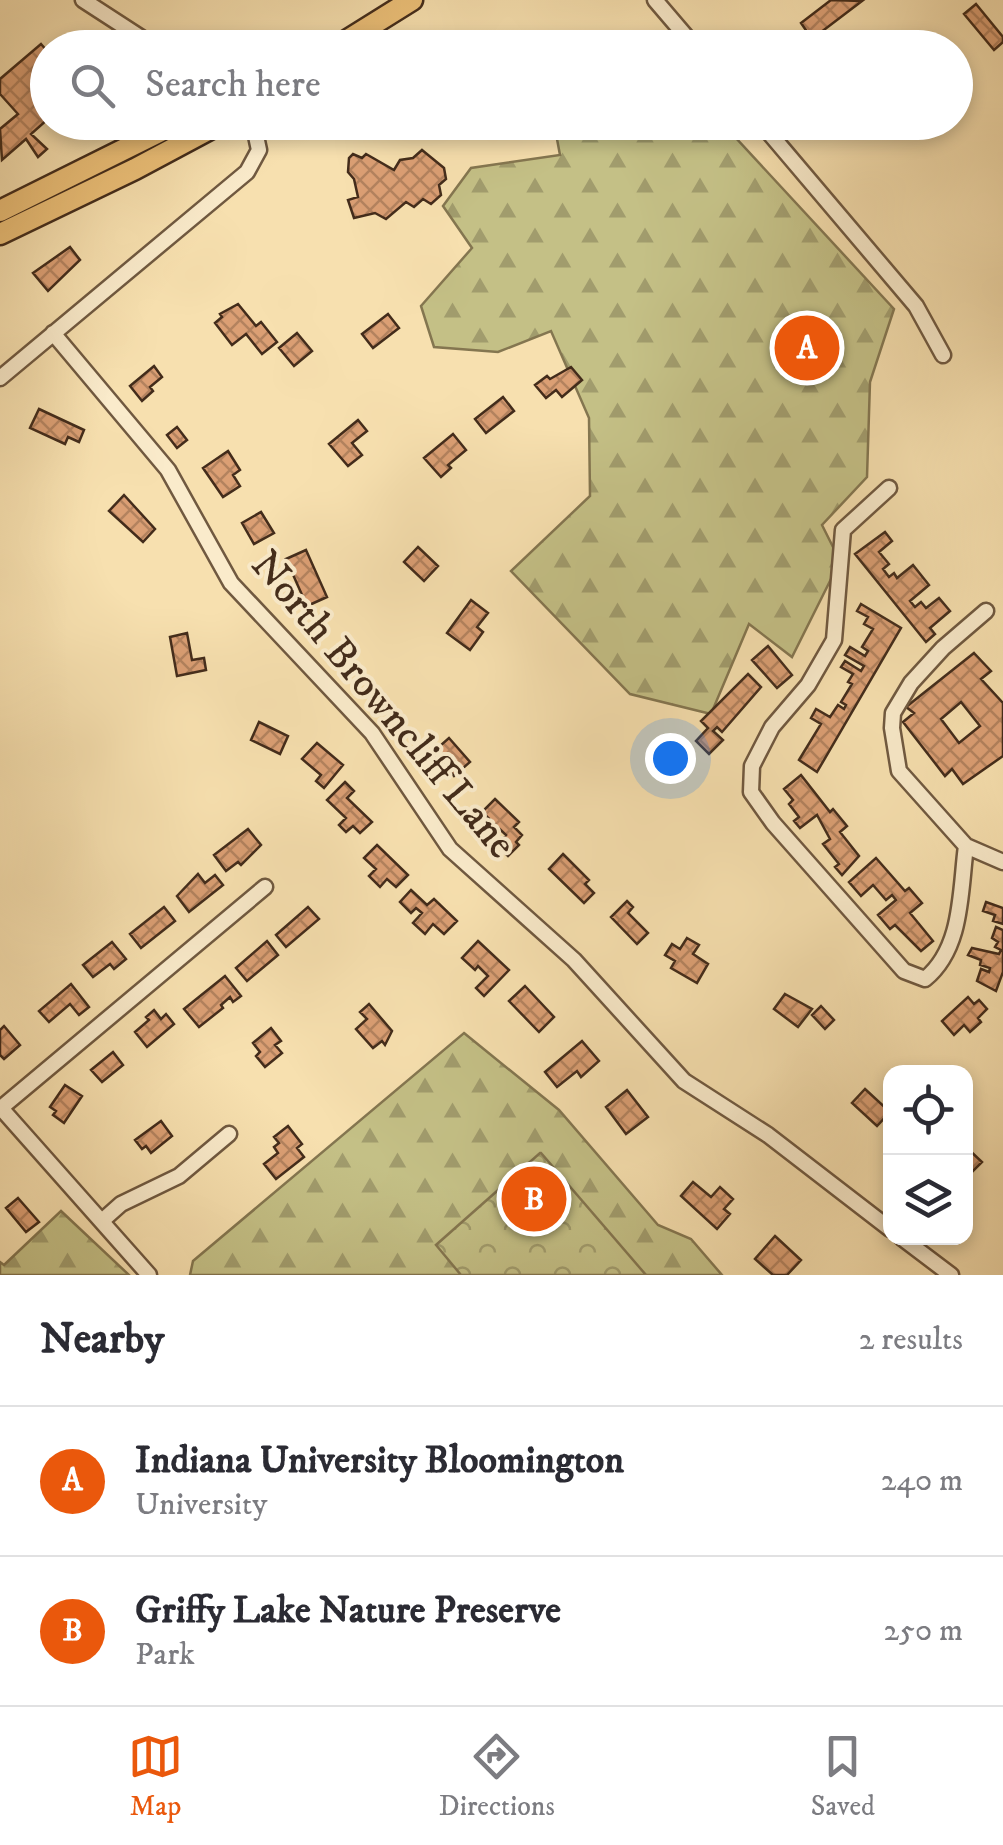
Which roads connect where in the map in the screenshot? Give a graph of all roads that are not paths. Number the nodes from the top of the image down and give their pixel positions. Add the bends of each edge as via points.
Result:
1 (83, 0) edge
2 (412, 0) edge
3 (655, 0) edge
4 (129, 30) edge
5 (364, 30) edge
6 (681, 30) edge
7 (143, 140) edge
8 (188, 140) edge
9 (256, 140) edge
10 (775, 140) edge
11 (0, 211) edge
12 (0, 234) edge
13 (53, 333) junction
14 (943, 355) dead end
15 (0, 378) edge
16 (889, 488) dead end
17 (986, 611) dead end
18 (966, 846) junction
19 (1003, 862) edge
20 (264, 887) dead end
21 (0, 1108) edge
22 (229, 1134) dead end
23 (102, 1220) junction
24 (883, 1224) edge
25 (911, 1245) edge
26 (149, 1275) edge
27 (951, 1275) edge

1 - 4 street
2 - 5 highway
3 - 6 street
7 - 11 highway
8 - 12 highway
9 - 13 street via 247,172
10 - 14 street via 916,306
13 - 15 street
13 - 24 street, North Browncliff Lane via 168,470 232,582 372,734 450,849 574,960 684,1080
16 - 18 street via 843,530 834,640 808,686 772,727 752,766 751,792 904,971 925,978 941,966 954,937
17 - 18 street via 911,682 893,713 899,771
18 - 19 street
20 - 21 street
21 - 23 street
22 - 23 street via 180,1176
23 - 26 street
25 - 27 street

